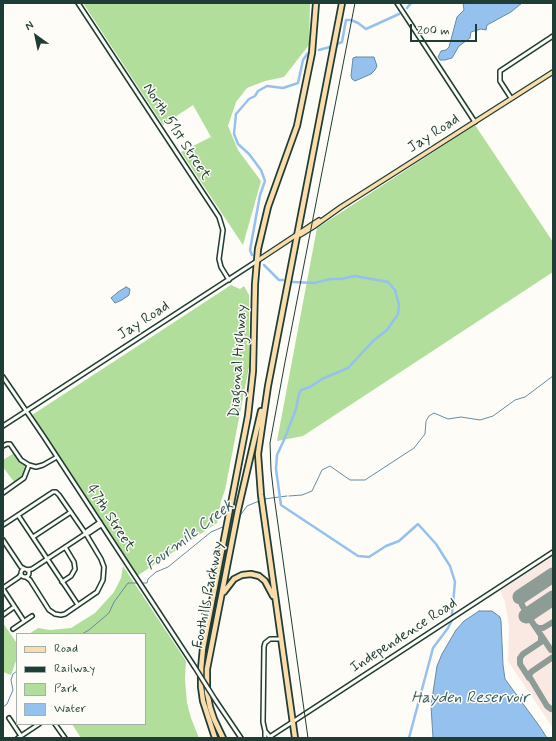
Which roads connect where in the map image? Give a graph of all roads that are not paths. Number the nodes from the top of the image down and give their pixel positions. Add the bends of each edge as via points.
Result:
1 (78, 3) edge
2 (316, 3) edge
3 (342, 3) edge
4 (397, 3) edge
5 (553, 36) edge
6 (553, 72) edge
7 (511, 98) junction
8 (475, 122) junction
9 (298, 234) junction
10 (257, 261) junction
11 (229, 280) junction
12 (3, 378) edge
13 (268, 386) junction
14 (26, 411) junction
15 (3, 426) edge
16 (3, 446) edge
17 (57, 457) junction
18 (29, 465) junction
19 (3, 493) edge
20 (71, 512) junction
21 (18, 515) junction
22 (101, 524) junction
23 (3, 525) edge
24 (85, 534) junction
25 (33, 537) junction
26 (3, 540) edge
27 (8, 547) junction
28 (65, 548) junction
29 (3, 550) edge
30 (553, 552) edge
31 (47, 559) junction
32 (25, 573) junction
33 (62, 582) junction
34 (3, 588) edge
35 (221, 597) junction
36 (276, 601) junction
37 (78, 606) junction
38 (14, 607) junction
39 (3, 615) edge
40 (32, 616) dead end
41 (24, 621) junction
42 (13, 629) dead end
43 (281, 639) junction
44 (9, 718) dead end
45 (293, 721) junction
46 (37, 725) edge
47 (56, 725) edge
48 (19, 737) edge
49 (65, 738) edge
50 (216, 738) edge
51 (223, 738) edge
52 (240, 738) edge
53 (268, 738) edge
54 (295, 738) edge

1 - 11 street, North 51st Street via 219,217 223,230 219,259
2 - 10 highway, Diagonal Highway via 312,53 300,115 268,207
3 - 9 highway, Diagonal Highway
4 - 8 street
5 - 7 street via 500,71 500,81
6 - 7 main road, Jay Road
7 - 8 main road, Jay Road
8 - 9 main road, Jay Road
9 - 10 main road, Jay Road
9 - 13 highway, Diagonal Highway
10 - 11 street, Jay Road
10 - 50 highway, Diagonal Highway via 250,395 242,452 201,669 202,694
11 - 14 street, Jay Road
12 - 14 street, 47th Street
13 - 35 highway, Foothills Parkway via 238,510
13 - 36 highway via 258,454 262,505
14 - 15 street, Jay Road
14 - 17 street, 47th Street
16 - 18 street via 9,444 21,460
17 - 18 street via 43,465
17 - 22 street, 47th Street
18 - 19 street via 24,478
20 - 21 street via 60,495 53,492
20 - 24 street
20 - 25 street
21 - 23 street
21 - 25 street
22 - 24 street
22 - 52 street, 47th Street, bridge
24 - 28 street
24 - 37 street via 103,562 104,577 96,592
25 - 31 street
26 - 27 street
27 - 29 street
27 - 32 street
28 - 31 street
28 - 33 street via 74,562 75,569 71,576
30 - 45 street, Independence Road
31 - 32 street
31 - 33 street
32 - 34 street
32 - 37 street via 52,613 64,614
33 - 37 street
34 - 38 street
35 - 36 highway via 234,579 242,574 250,574 265,580
35 - 51 highway, Foothills Parkway via 206,676 212,713
36 - 43 highway
38 - 39 street
38 - 41 street
40 - 41 street
41 - 42 street
43 - 45 highway
43 - 53 street via 270,639 264,647 263,722
44 - 48 street
45 - 53 street, Independence Road
45 - 54 highway
46 - 48 street
47 - 49 street

